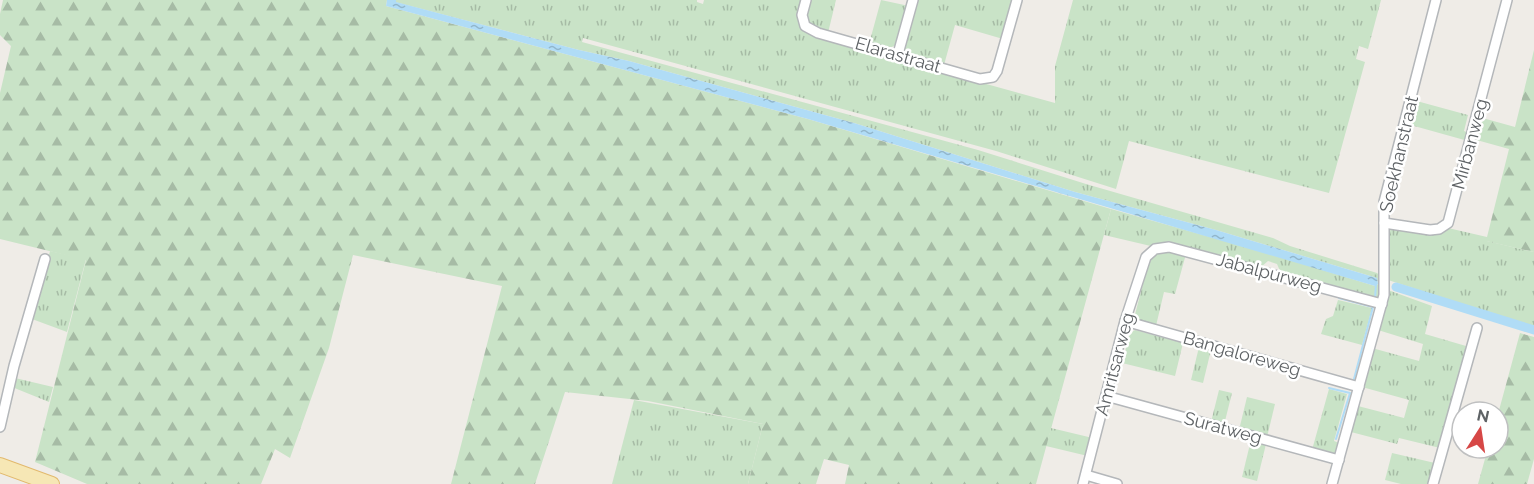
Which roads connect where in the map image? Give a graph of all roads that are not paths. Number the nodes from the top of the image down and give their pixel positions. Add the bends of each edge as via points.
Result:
1 (806, 0) edge
2 (913, 0) edge
3 (1017, 0) edge
4 (1436, 0) edge
5 (1507, 0) edge
6 (898, 54) junction
7 (1384, 223) junction
8 (1155, 249) joint
9 (45, 259) dead end
10 (1383, 300) junction
11 (1125, 321) junction
12 (1478, 327) dead end
13 (1359, 387) junction
14 (1106, 396) junction
15 (0, 427) edge
16 (1339, 460) junction
17 (0, 465) edge
18 (1084, 480) edge
19 (52, 484) edge
20 (1117, 484) edge
21 (1332, 484) edge
22 (1433, 484) edge

1 - 6 street, Elarastraat via 802,15 805,26
2 - 6 street
3 - 6 street, Elarastraat via 993,77 980,79
4 - 7 street, Soekhanstraat via 1384,202
5 - 7 street, Mirbanweg via 1448,222 1439,230
7 - 10 street, Soekhanstraat
8 - 10 street, Jabalpurweg via 1169,247
8 - 11 street, Amritsarweg via 1146,257
9 - 15 street
10 - 13 street, Soekhanstraat
11 - 13 street, Bangaloreweg
11 - 14 street, Amritsarweg
12 - 22 street
13 - 16 street, Soekhanstraat
14 - 16 street, Suratweg
14 - 18 street, Amritsarweg
16 - 21 street, Soekhanstraat
17 - 19 main road
18 - 20 street

